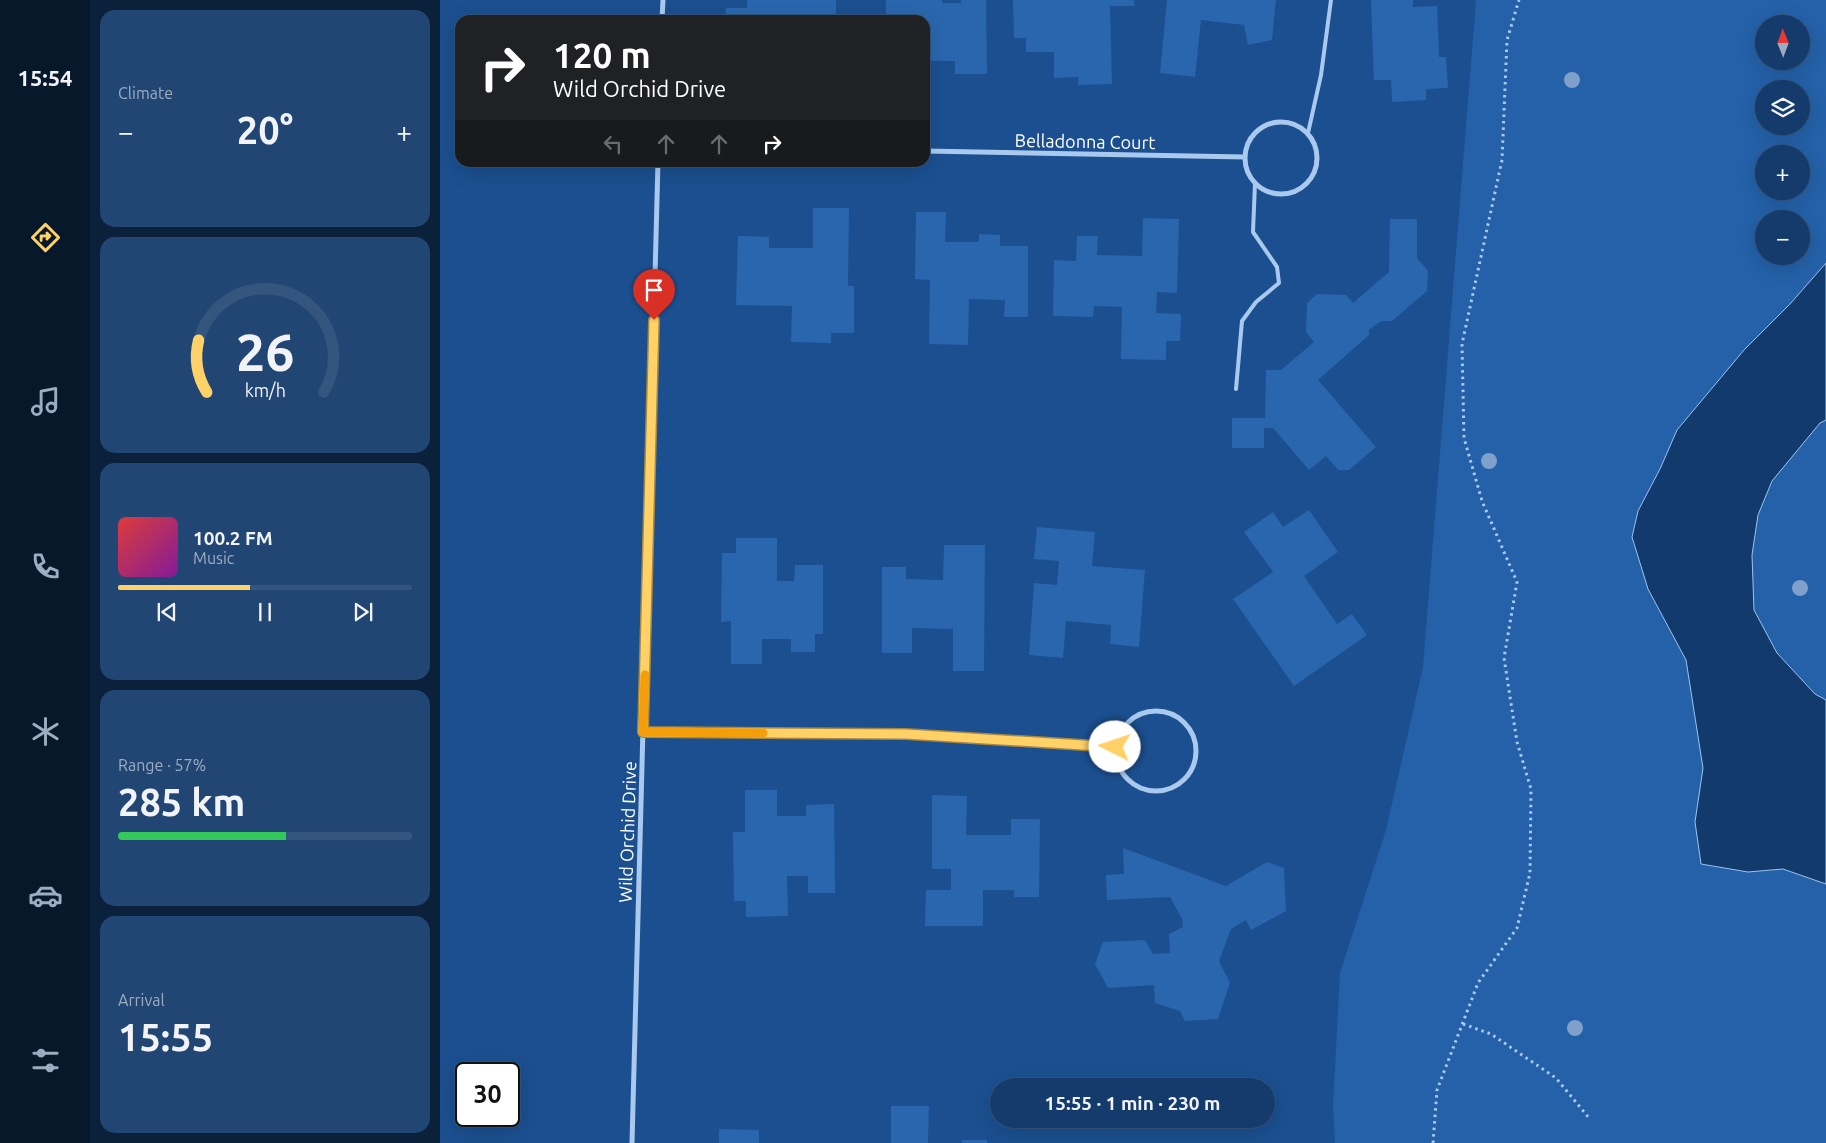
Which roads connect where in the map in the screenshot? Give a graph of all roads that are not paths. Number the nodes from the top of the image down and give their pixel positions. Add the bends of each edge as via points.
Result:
1 (663, 0) edge
2 (1331, 0) edge
3 (662, 15) edge
4 (1308, 133) junction
5 (930, 151) edge
6 (1245, 157) junction
7 (658, 167) edge
8 (1255, 183) junction
9 (1236, 389) dead end
10 (643, 732) junction
11 (1115, 747) junction
12 (632, 1143) edge

1 - 3 street
2 - 4 lane via 1321,75
4 - 6 street via 1296,125 1268,124 1248,143
4 - 8 street via 1318,159 1306,185 1294,192 1280,194 1266,191
5 - 6 street, Belladonna Court
6 - 8 street via 1247,171
7 - 10 street, Wild Orchid Drive
8 - 9 lane via 1252,232 1277,267 1279,283 1256,302 1242,321
10 - 11 street via 906,734
10 - 12 street, Wild Orchid Drive
11 - 11 street via 1124,777 1136,787 1151,792 1167,790 1181,783 1196,756 1194,740 1187,726 1175,716 1160,711 1144,712 1130,720 1120,732

